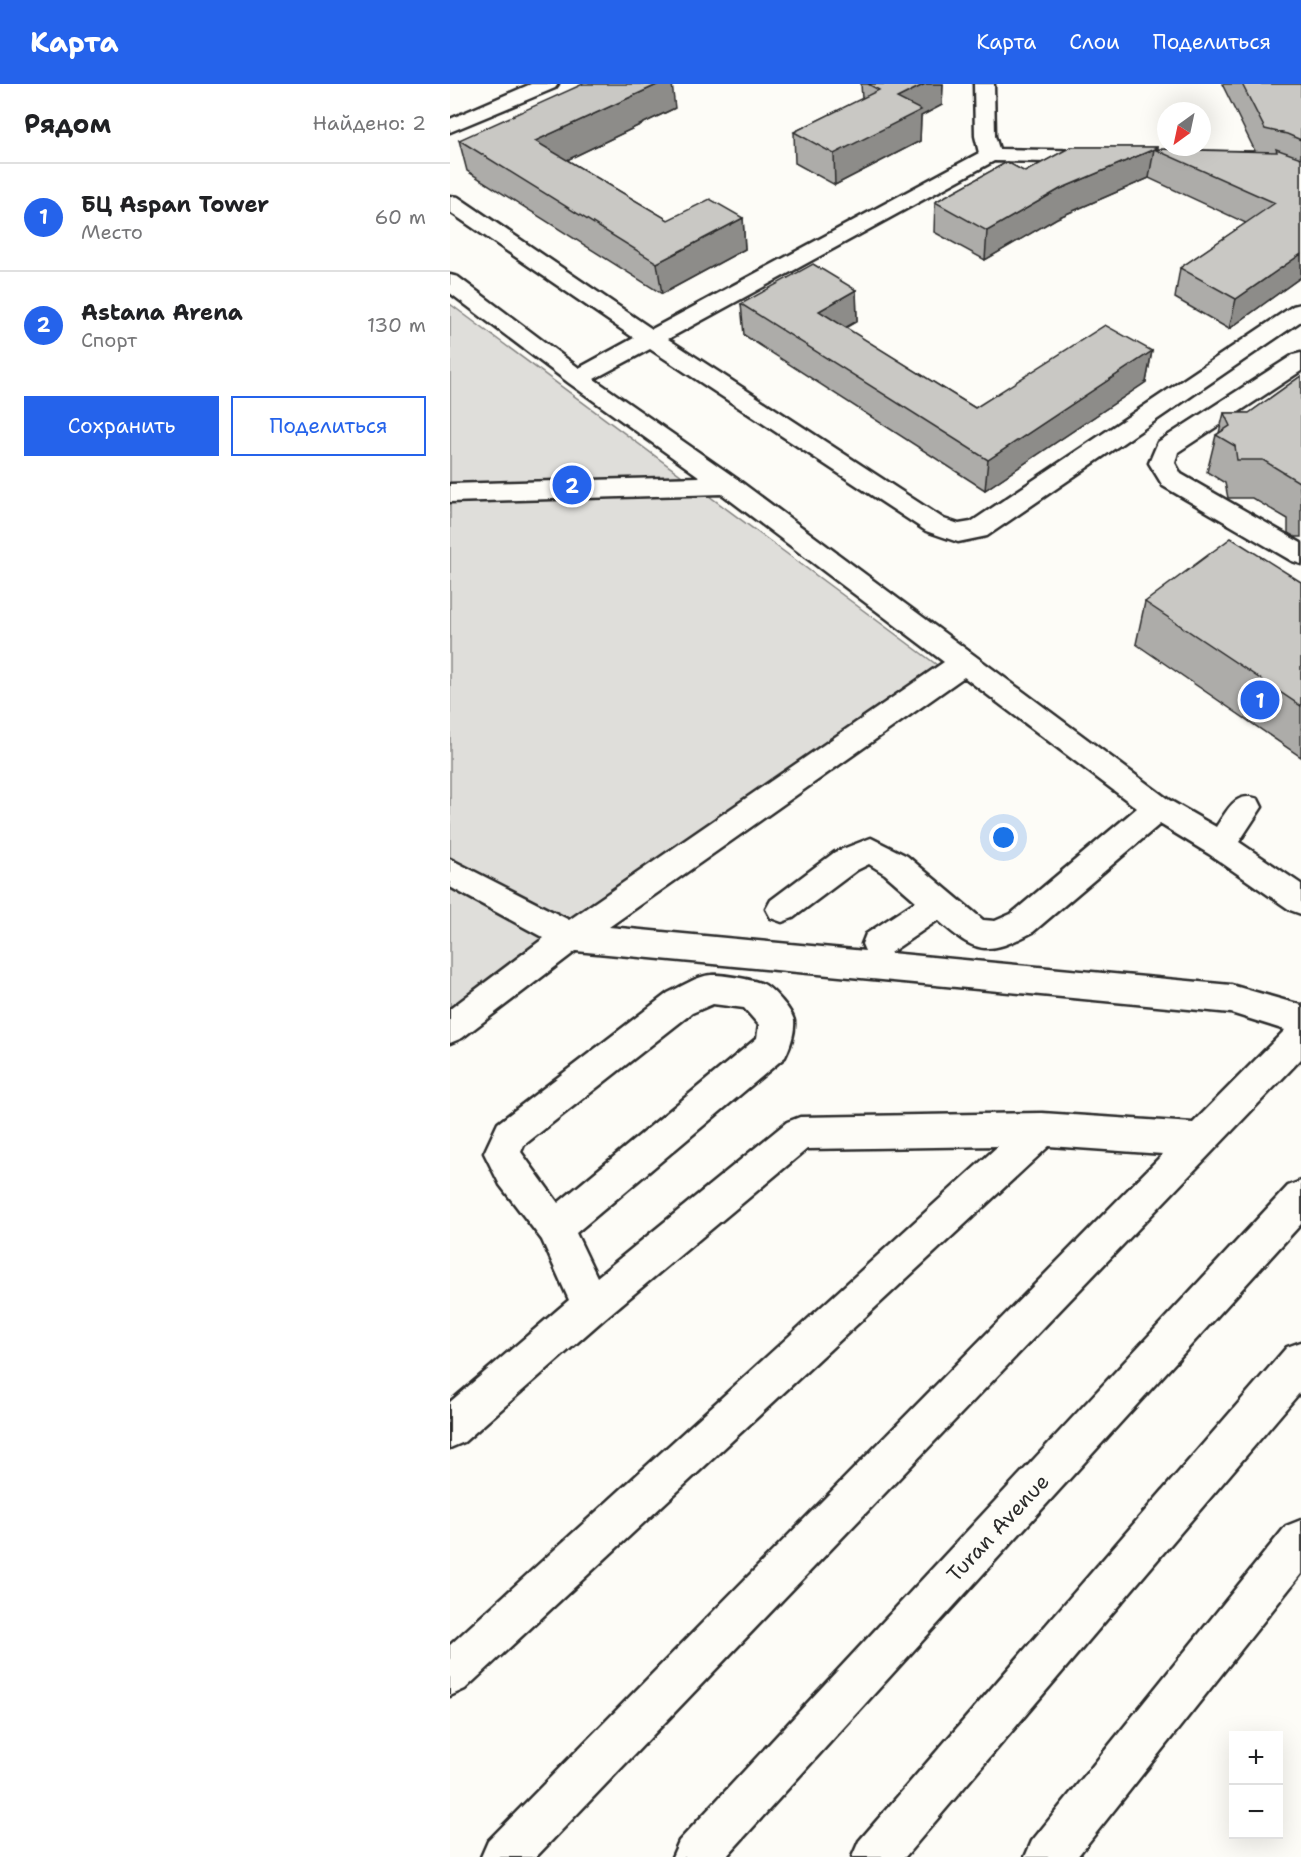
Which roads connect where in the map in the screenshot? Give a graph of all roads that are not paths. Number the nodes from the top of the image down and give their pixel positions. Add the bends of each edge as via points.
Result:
1 (548, 84) edge
2 (984, 84) edge
3 (450, 126) edge
4 (990, 154) junction
5 (1124, 158) edge
6 (450, 202) edge
7 (450, 282) edge
8 (1301, 311) edge
9 (651, 339) junction
10 (1301, 360) edge
11 (576, 378) junction
12 (728, 485) junction
13 (450, 493) edge
14 (1301, 555) edge
15 (965, 662) junction
16 (1247, 807) dead end
17 (1158, 808) junction
18 (1220, 845) junction
19 (450, 872) edge
20 (1301, 901) edge
21 (938, 903) junction
22 (782, 909) dead end
23 (570, 937) junction
24 (878, 944) dead end
25 (1301, 1020) edge
26 (450, 1028) edge
27 (1301, 1036) edge
28 (1042, 1128) junction
29 (1200, 1140) junction
30 (1301, 1198) edge
31 (555, 1228) junction
32 (591, 1306) junction
33 (1301, 1361) edge
34 (450, 1428) edge
35 (1301, 1540) edge
36 (450, 1674) edge
37 (504, 1857) edge
38 (695, 1857) edge
39 (875, 1857) edge
40 (1048, 1857) edge

1 - 3 main road
2 - 4 main road via 985,136
4 - 5 main road
4 - 9 main road
6 - 9 main road
7 - 11 main road
8 - 9 main road via 978,530 958,533 935,525
9 - 11 main road
10 - 14 main road via 1167,448 1162,463 1172,480
11 - 12 main road
12 - 13 main road
12 - 15 main road
15 - 17 main road
15 - 23 main road
16 - 18 main road
17 - 18 main road
17 - 21 main road via 1022,923 998,935 975,933
18 - 20 main road
19 - 23 main road
21 - 22 main road via 896,865 871,850 846,861
21 - 24 main road
23 - 25 main road via 1231,999
23 - 26 main road
27 - 29 main road
28 - 29 main road
28 - 32 main road via 800,1133
28 - 36 main road
29 - 37 main road
30 - 38 main road, Turan Avenue
31 - 31 main road via 502,1153 511,1134 680,1002 711,989 753,995 777,1022 773,1046
31 - 32 main road
32 - 34 main road
33 - 39 main road
35 - 40 main road

